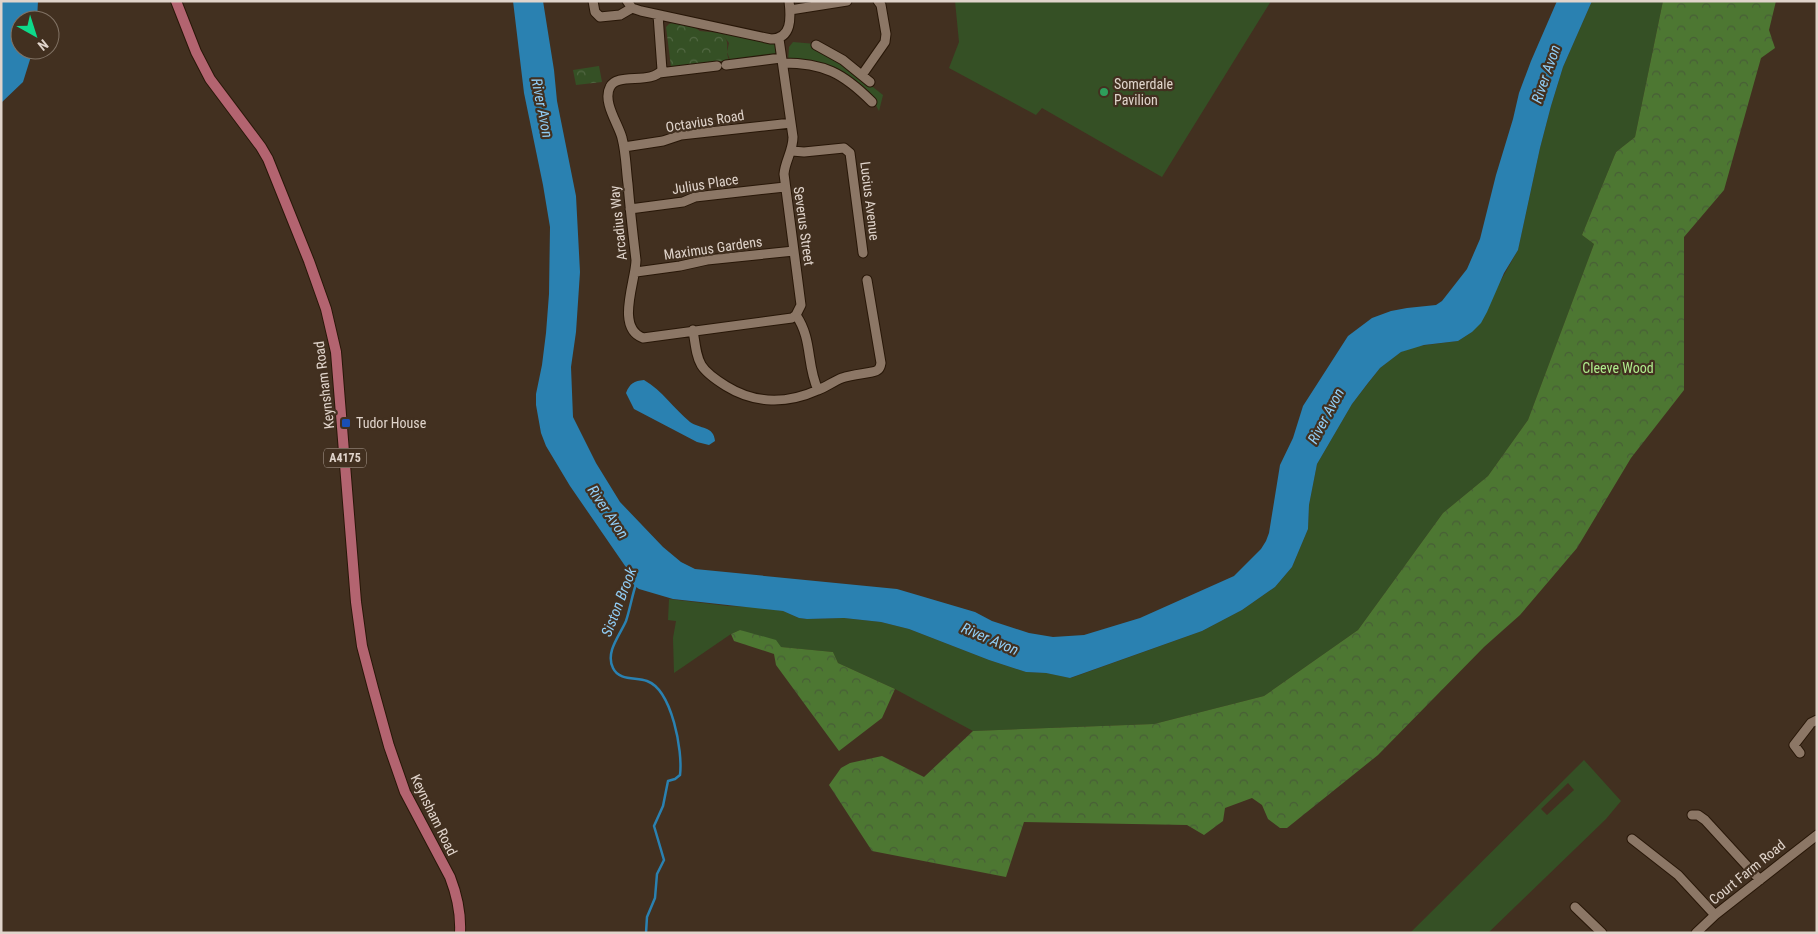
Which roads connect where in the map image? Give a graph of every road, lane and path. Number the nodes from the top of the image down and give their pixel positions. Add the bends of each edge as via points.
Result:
1 (176, 1) edge
2 (593, 1) edge
3 (847, 1) edge
4 (878, 1) edge
5 (630, 4) edge
6 (790, 6) edge
7 (658, 15) junction
8 (779, 39) junction
9 (816, 45) dead end
10 (782, 60) junction
11 (659, 74) junction
12 (862, 75) junction
13 (870, 82) dead end
14 (872, 102) dead end
15 (791, 123) junction
16 (624, 147) junction
17 (792, 151) junction
18 (785, 187) junction
19 (630, 209) junction
20 (794, 251) junction
21 (863, 253) dead end
22 (636, 272) junction
23 (867, 280) dead end
24 (796, 315) junction
25 (693, 330) junction
26 (818, 390) junction
27 (1817, 720) edge
28 (1785, 741) dead end
29 (1794, 745) junction
30 (1800, 753) dead end
31 (1692, 815) dead end
32 (1817, 835) edge
33 (1632, 839) dead end
34 (1760, 880) junction
35 (1574, 907) dead end
36 (1716, 915) junction
37 (460, 933) edge
38 (1602, 933) edge
39 (1696, 933) edge

1 - 37 main road, Keynsham Road / A4175 via 210,79 268,159 326,309 336,352 362,646 405,792 450,877 458,903
2 - 5 street via 595,12 600,17 620,15
3 - 6 street
4 - 12 street via 885,42
5 - 7 street via 641,12
6 - 8 street via 788,28
7 - 8 street
7 - 11 street via 662,66
8 - 10 street, Severus Street
9 - 12 street
10 - 11 street, Arcadius Way
10 - 14 street via 826,68 850,82
10 - 15 street, Severus Street
11 - 16 street, Arcadius Way via 621,80 610,87 612,117
12 - 13 street
15 - 16 street, Octavius Road via 681,135
15 - 17 street, Severus Street
16 - 19 street, Arcadius Way
17 - 18 street, Severus Street via 785,168
17 - 21 street, Lucius Avenue via 844,148 850,153
18 - 19 street, Julius Place via 695,197 683,202
18 - 20 street, Severus Street
19 - 22 street, Arcadius Way
20 - 22 street, Maximus Gardens
20 - 24 street, Severus Street via 801,305
22 - 25 street, Arcadius Way via 628,304 632,332 643,338
23 - 26 street via 880,367 877,371 841,379
24 - 25 street, Arcadius Way
24 - 26 street via 806,332 812,378
25 - 26 street via 699,363 708,373 740,394 781,400
27 - 29 street
28 - 29 street
29 - 30 street
31 - 34 street via 1705,820
32 - 34 street, Court Farm Road
33 - 36 street via 1678,875
34 - 36 street, Court Farm Road
35 - 38 street
36 - 39 street, Court Farm Road

